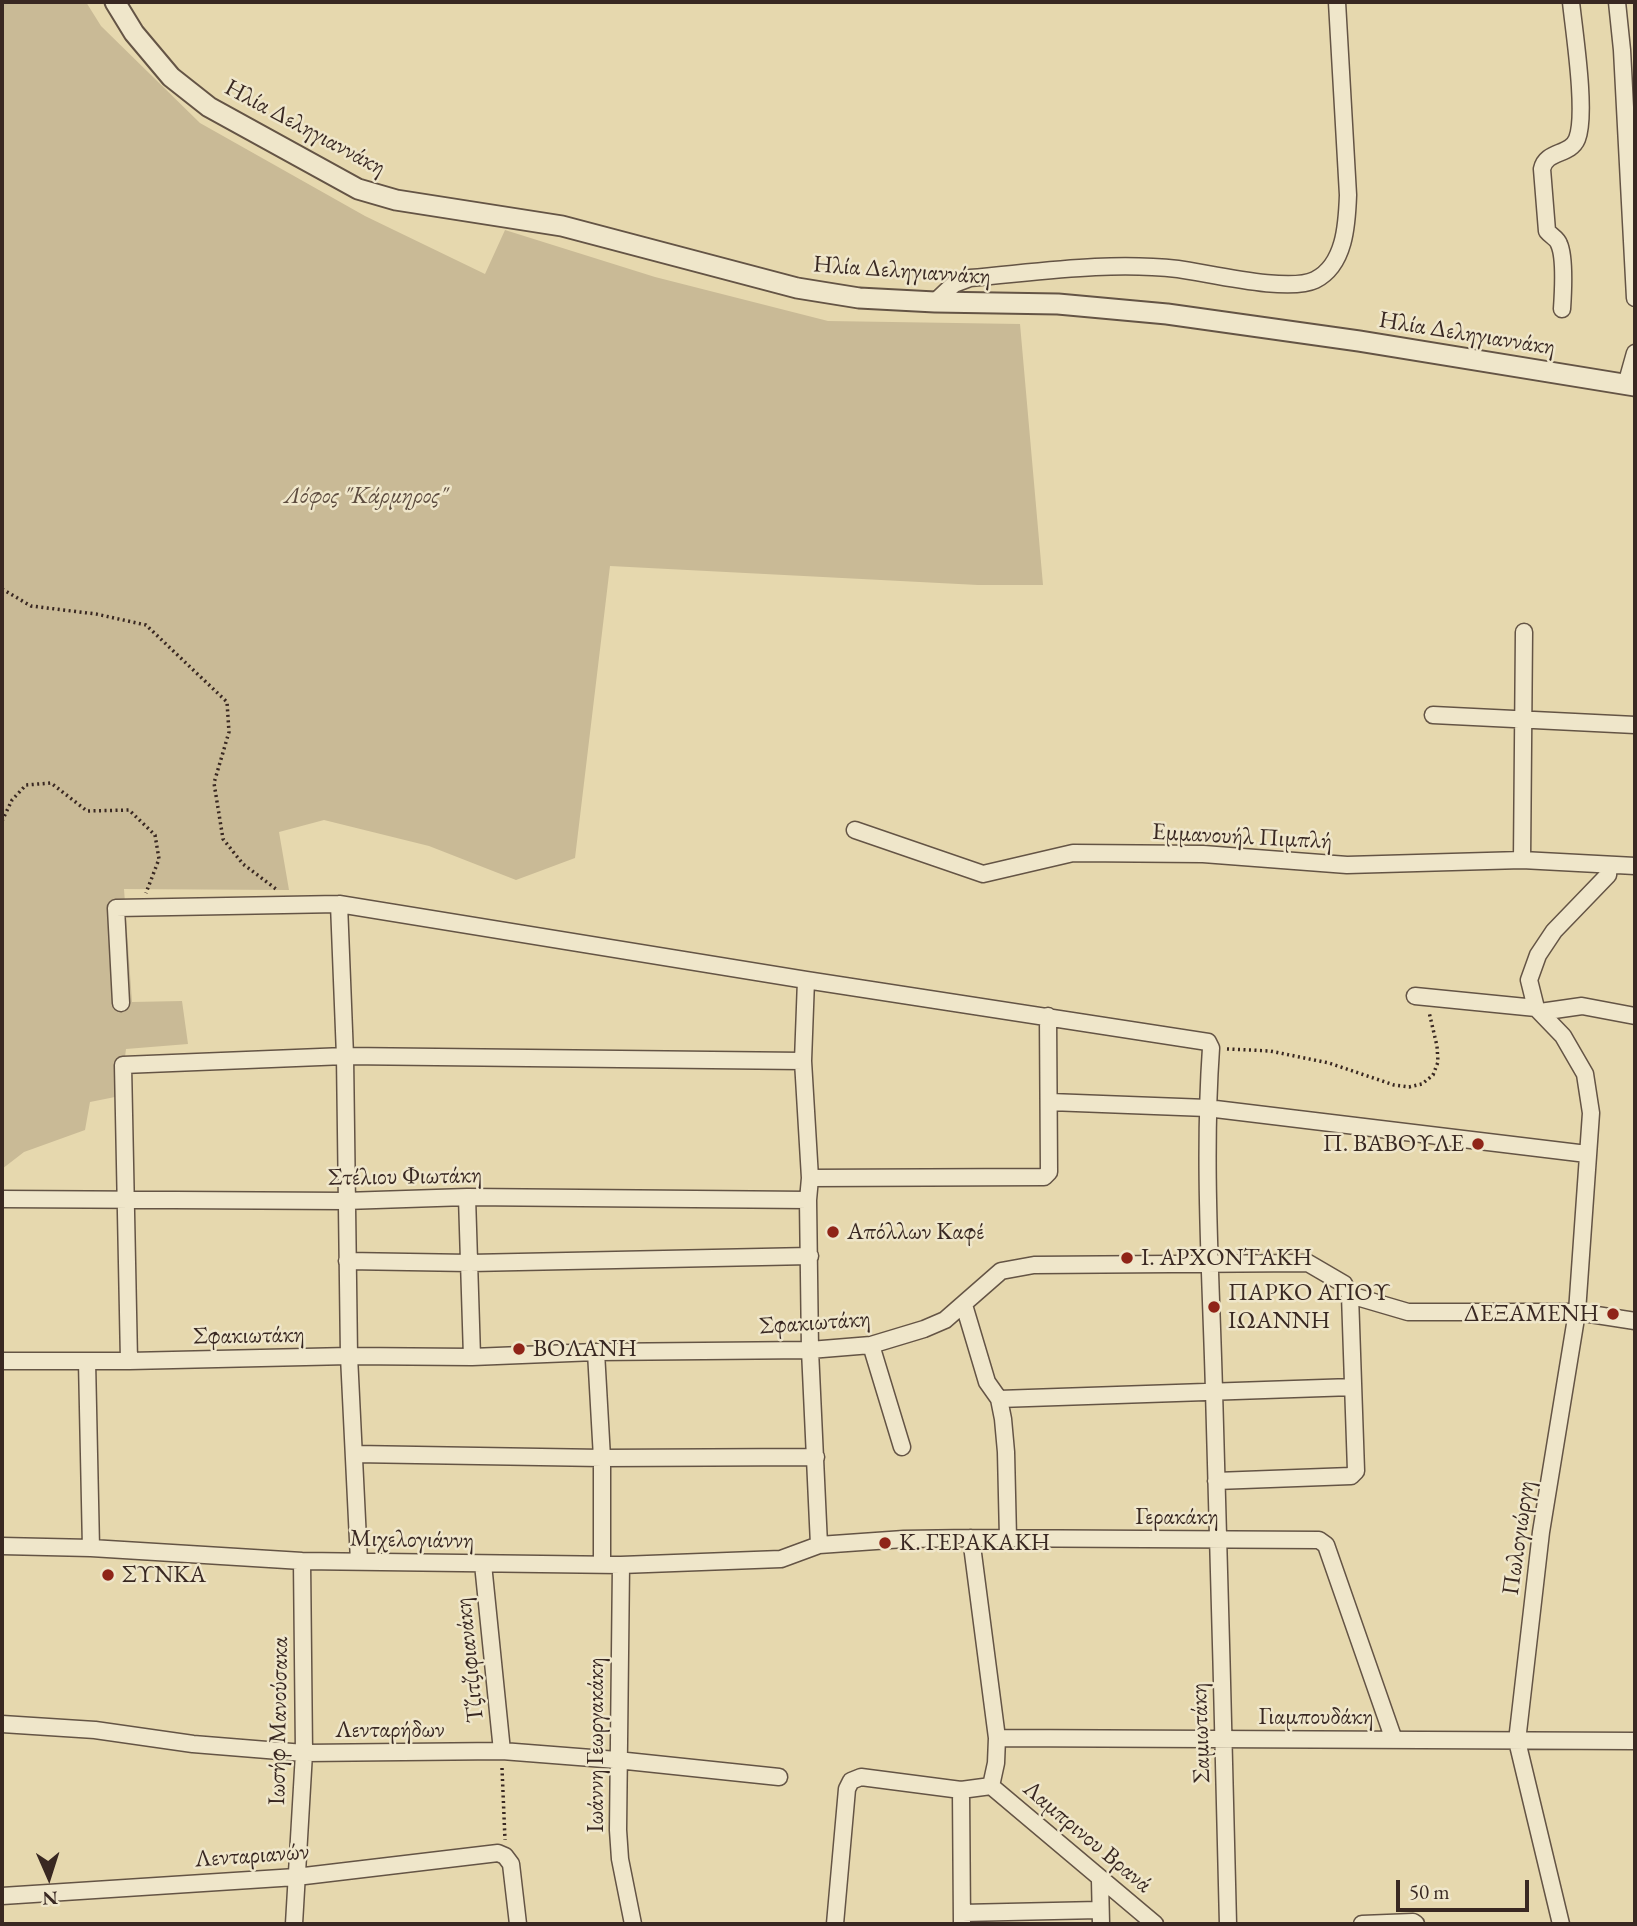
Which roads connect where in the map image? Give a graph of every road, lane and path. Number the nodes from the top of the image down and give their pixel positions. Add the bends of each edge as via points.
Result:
1 (115, 2) edge
2 (1337, 2) edge
3 (1571, 2) edge
4 (1617, 2) edge
5 (1635, 298) edge
6 (935, 303) junction
7 (1562, 309) dead end
8 (1635, 353) edge
9 (1630, 386) edge
10 (2, 589) edge
11 (1524, 632) dead end
12 (1433, 715) dead end
13 (1523, 721) junction
14 (1635, 725) edge
15 (2, 821) edge
16 (855, 830) dead end
17 (1522, 860) junction
18 (1609, 865) junction
19 (1635, 866) edge
20 (339, 904) junction
21 (298, 905) junction
22 (143, 907) junction
23 (806, 980) junction
24 (1420, 996) joint
25 (121, 1003) dead end
26 (1538, 1010) junction
27 (1048, 1016) junction
28 (1635, 1016) edge
29 (1211, 1048) junction
30 (345, 1056) junction
31 (803, 1061) junction
32 (1050, 1102) junction
33 (1206, 1108) junction
34 (1587, 1154) junction
35 (810, 1178) junction
36 (467, 1198) junction
37 (2, 1199) edge
38 (124, 1199) junction
39 (808, 1200) junction
40 (345, 1202) junction
41 (810, 1256) junction
42 (347, 1261) junction
43 (470, 1263) junction
44 (1208, 1265) junction
45 (1350, 1295) junction
46 (964, 1305) junction
47 (1577, 1312) junction
48 (1635, 1321) edge
49 (871, 1345) junction
50 (810, 1350) junction
51 (596, 1352) junction
52 (349, 1356) junction
53 (472, 1357) junction
54 (2, 1361) edge
55 (87, 1361) junction
56 (129, 1361) junction
57 (1353, 1387) junction
58 (1214, 1390) junction
59 (999, 1399) junction
60 (902, 1447) dead end
61 (355, 1454) junction
62 (816, 1457) junction
63 (602, 1458) junction
64 (1216, 1481) junction
65 (971, 1538) junction
66 (1007, 1538) junction
67 (1217, 1541) junction
68 (819, 1545) junction
69 (2, 1546) edge
70 (91, 1548) junction
71 (302, 1561) junction
72 (359, 1561) junction
73 (483, 1564) junction
74 (602, 1564) junction
75 (621, 1565) junction
76 (2, 1724) edge
77 (997, 1738) junction
78 (1224, 1740) junction
79 (1394, 1740) junction
80 (1517, 1741) junction
81 (1635, 1741) edge
82 (502, 1751) junction
83 (304, 1753) junction
84 (617, 1760) junction
85 (779, 1777) dead end
86 (991, 1786) junction
87 (961, 1790) junction
88 (505, 1856) junction
89 (296, 1877) junction
90 (1100, 1880) junction
91 (2, 1896) edge
92 (1100, 1917) edge
93 (962, 1919) edge
94 (294, 1924) edge
95 (518, 1924) edge
96 (633, 1924) edge
97 (835, 1924) edge
98 (1154, 1924) edge
99 (1228, 1924) edge
100 (1362, 1924) edge
101 (1416, 1924) edge
102 (1561, 1924) edge

1 - 6 street, Ηλία Δεληγιαννάκη via 171,77 209,107 358,189 396,200 562,226 797,288
2 - 6 street via 1348,214 1339,253 1328,270 1314,280 1284,285 1178,269 1099,266 970,278 954,284
3 - 7 street via 1580,127 1571,148 1544,161 1542,169 1547,232 1560,245
4 - 5 street
6 - 9 street, Ηλία Δεληγιαννάκη via 1058,304 1167,314
8 - 9 street
10 - 21 path via 30,606 146,625 227,702 229,732 214,783 223,839 243,864
11 - 13 street
12 - 13 street
13 - 14 street
13 - 17 street
15 - 22 path via 26,785 51,783 87,811 129,810 155,835 159,859
16 - 17 street, Εµµανουήλ Πιµπλή via 983,874 1073,853 1203,854 1348,865
17 - 18 street, Εµµανουήλ Πιµπλή
18 - 19 street, Εµµανουήλ Πιµπλή
18 - 26 street via 1608,875 1555,930 1538,956 1529,980
20 - 21 street
20 - 23 street
20 - 30 street
21 - 22 street
22 - 25 street via 116,908
23 - 27 street
23 - 31 street
24 - 26 street
24 - 29 path via 1438,1062 1433,1075 1422,1084 1394,1085 1329,1063 1270,1051
26 - 28 street via 1582,1006
26 - 34 street, Πωλογιώργη via 1563,1036 1585,1074 1591,1113
27 - 29 street via 1205,1041
27 - 32 street
29 - 33 street, Σαμιωτάκη
30 - 31 street
30 - 38 street via 123,1065
30 - 40 street
31 - 35 street
32 - 33 street
32 - 35 street via 1049,1172 1044,1177
33 - 34 street
33 - 44 street, Σαμιωτάκη
34 - 47 street, Πωλογιώργη
35 - 39 street
36 - 39 street, Στέλιου Φιωτάκη
36 - 40 street, Στέλιου Φιωτάκη
36 - 43 street
37 - 38 street, Στέλιου Φιωτάκη
38 - 40 street, Στέλιου Φιωτάκη
38 - 56 street
39 - 41 street
40 - 42 street
41 - 43 street
41 - 50 street
42 - 43 street
42 - 52 street
43 - 53 street
44 - 45 street, Σφακιωτάκη via 1308,1263 1344,1284
44 - 46 street, Σφακιωτάκη via 1016,1267 1001,1271
44 - 58 street, Σαμιωτάκη
45 - 47 street, Σφακιωτάκη via 1408,1312
45 - 57 street
46 - 49 street, Σφακιωτάκη via 924,1329
46 - 59 street via 987,1382
47 - 48 street, Σφακιωτάκη
47 - 80 street, Πωλογιώργη via 1541,1532
49 - 50 street, Σφακιωτάκη
49 - 60 street
50 - 51 street, Σφακιωτάκη
50 - 62 street
51 - 53 street, Σφακιωτάκη
51 - 63 street
52 - 53 street, Σφακιωτάκη
52 - 56 street, Σφακιωτάκη
52 - 61 street
54 - 55 street, Σφακιωτάκη
55 - 56 street, Σφακιωτάκη
55 - 70 street
57 - 58 street
57 - 64 street via 1356,1471 1351,1476
58 - 59 street
58 - 64 street, Σαμιωτάκη
59 - 66 street via 1006,1452
61 - 63 street
61 - 72 street
62 - 63 street
62 - 68 street
63 - 74 street
64 - 67 street, Σαμιωτάκη
65 - 66 street, Γερακάκη
65 - 68 street, Γερακάκη
65 - 77 street
66 - 67 street, Γερακάκη
67 - 78 street, Σαμιωτάκη
67 - 79 street, Γερακάκη via 1319,1540 1326,1545
68 - 75 street, Μιχελογιάννη via 781,1559
69 - 70 street, Μιχελογιάννη
70 - 71 street, Μιχελογιάννη
71 - 72 street, Μιχελογιάννη
71 - 83 street, Ιωσήφ Μανούσακα
72 - 73 street, Μιχελογιάννη
73 - 74 street, Μιχελογιάννη
73 - 82 street, Τζιτζιφιανάκη
74 - 75 street, Μιχελογιάννη
75 - 84 street, Ιωάννη Γεωργακάκη
76 - 83 street, Λενταρήδων
77 - 78 street, Γιαμπουδάκη
77 - 86 street
78 - 79 street, Γιαμπουδάκη
78 - 99 street, Σαμιωτάκη
79 - 80 street, Γιαμπουδάκη
80 - 81 street, Γιαμπουδάκη
80 - 102 street, Πωλογιώργη
82 - 83 street, Λενταρήδων
82 - 84 street, Λενταρήδων
82 - 88 path
83 - 89 street, Ιωσήφ Μανούσακα
84 - 85 street, Λενταρήδων
84 - 96 street, Ιωάννη Γεωργακάκη via 620,1859
86 - 87 street
86 - 90 street, Λαμπρινου Βρανά
87 - 93 street
87 - 97 street via 860,1777 851,1781
88 - 89 street, Λενταριανών via 486,1853
88 - 95 street via 511,1864
89 - 91 street, Λενταριανών
89 - 94 street, Ιωσήφ Μανούσακα
90 - 92 street
90 - 98 street, Λαμπρινου Βρανά
92 - 93 street
100 - 101 street

